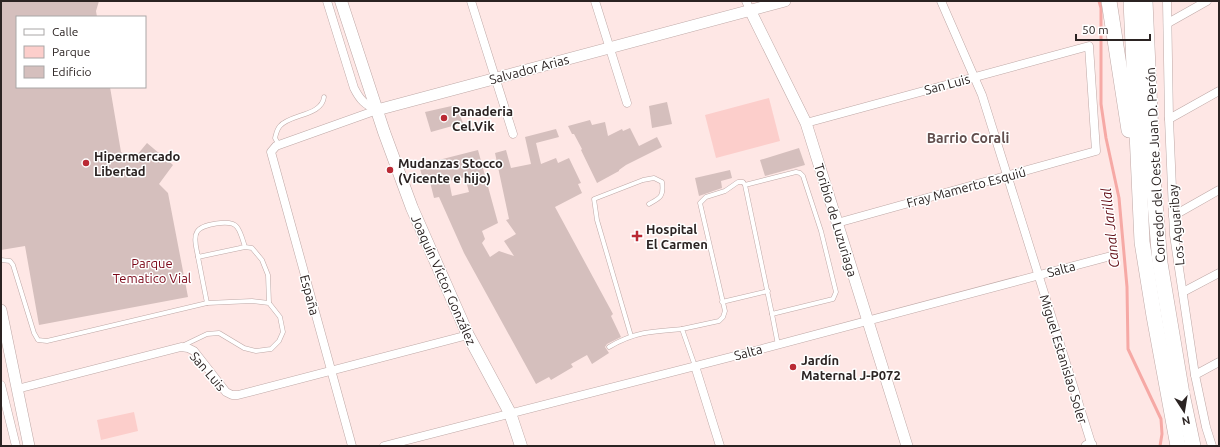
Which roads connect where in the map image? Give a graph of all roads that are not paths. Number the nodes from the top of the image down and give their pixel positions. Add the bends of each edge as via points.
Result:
1 (327, 1) edge
2 (341, 1) edge
3 (471, 1) edge
4 (595, 1) edge
5 (785, 1) edge
6 (941, 1) edge
7 (1109, 1) edge
8 (1131, 1) edge
9 (1145, 1) edge
10 (1167, 1) edge
11 (1208, 1) edge
12 (748, 6) edge
13 (1168, 23) junction
14 (610, 48) junction
15 (975, 77) junction
16 (496, 78) junction
17 (1219, 91) edge
18 (324, 97) dead end
19 (627, 103) dead end
20 (377, 110) junction
21 (1169, 119) junction
22 (806, 123) junction
23 (513, 134) dead end
24 (277, 145) junction
25 (1096, 151) joint
26 (1006, 176) junction
27 (745, 185) junction
28 (1219, 190) edge
29 (649, 204) dead end
30 (1140, 208) junction
31 (1173, 216) junction
32 (836, 223) junction
33 (245, 247) junction
34 (1111, 256) dead end
35 (198, 257) junction
36 (1, 260) edge
37 (1219, 273) edge
38 (1038, 275) junction
39 (768, 291) junction
40 (1183, 292) junction
41 (722, 302) junction
42 (207, 303) junction
43 (269, 303) junction
44 (1, 310) edge
45 (772, 314) junction
46 (868, 320) junction
47 (682, 329) junction
48 (468, 335) junction
49 (631, 336) junction
50 (778, 345) junction
51 (181, 347) junction
52 (609, 347) dead end
53 (1219, 362) edge
54 (695, 366) junction
55 (330, 371) junction
56 (1195, 375) junction
57 (1, 386) edge
58 (17, 389) junction
59 (510, 413) junction
60 (16, 446) edge
61 (29, 446) edge
62 (352, 446) edge
63 (384, 446) edge
64 (521, 446) edge
65 (720, 446) edge
66 (907, 446) edge
67 (1090, 446) edge
68 (1178, 446) edge
69 (1193, 446) edge
70 (1212, 446) edge

1 - 20 street via 356,92 366,106
2 - 20 main road, Joaquín Víctor González
3 - 16 street
4 - 14 street
5 - 12 street, Salvador Arias
6 - 15 street, Miguel Estanislao Soler
7 - 30 highway
8 - 30 highway, Corredor del Oeste Juan D. Perón
9 - 69 highway, Corredor del Oeste Juan D. Perón via 1153,179 1160,263
10 - 13 street, Los Aguaribay
11 - 13 street
12 - 14 street, Salvador Arias
12 - 22 street, Toribio de Luzuriaga
13 - 21 street, Los Aguaribay
14 - 16 street, Salvador Arias
14 - 19 street
15 - 22 street, San Luis
15 - 25 street, San Luis via 1089,46
15 - 26 street, Miguel Estanislao Soler
16 - 20 street, Salvador Arias
16 - 23 street
17 - 21 street
18 - 24 lane via 322,104 314,110 278,127 275,138
20 - 24 street, Salvador Arias
20 - 48 main road, Joaquín Víctor González via 412,208
21 - 31 street, Los Aguaribay
22 - 32 street, Toribio de Luzuriaga
24 - 55 street, España via 271,152
25 - 26 street, Fray Mamerto Esquiú
26 - 32 street, Fray Mamerto Esquiú
26 - 38 street, Miguel Estanislao Soler
27 - 39 lane
27 - 41 lane via 738,182 700,203
27 - 45 lane via 796,172 803,176 821,231 836,292 833,299
28 - 31 street
29 - 49 lane via 660,198 663,191 662,182 654,178 594,199 597,220
30 - 68 highway, Corredor del Oeste Juan D. Perón via 1146,269
31 - 40 street, Los Aguaribay
32 - 46 street, Toribio de Luzuriaga
33 - 35 lane
33 - 35 lane via 238,227 233,223 204,226 195,236
33 - 43 lane via 252,248 262,260 268,275
34 - 38 street, Salta
35 - 42 lane
36 - 42 lane via 10,261 13,265 38,340 47,341
37 - 40 street
38 - 46 street, Salta
38 - 67 street, Miguel Estanislao Soler
39 - 41 lane
39 - 45 lane
40 - 56 street, Los Aguaribay
41 - 47 lane via 725,311 719,321
42 - 43 lane
43 - 51 lane via 280,317 283,332 271,349 256,351 244,348 219,333 207,334
44 - 58 street
45 - 50 lane
46 - 50 street, Salta
46 - 66 street, Toribio de Luzuriaga
47 - 49 lane
47 - 54 lane
48 - 55 street, San Luis
48 - 59 main road, Joaquín Víctor González
49 - 52 lane
50 - 54 street, Salta
51 - 55 street, San Luis via 194,351 224,390 232,395
51 - 58 street, San Luis
53 - 56 street
54 - 59 street, Salta
54 - 65 street
55 - 62 street, España
56 - 70 street, Los Aguaribay
57 - 60 street
58 - 61 street
59 - 63 street, Salta
59 - 64 main road, Joaquín Víctor González

